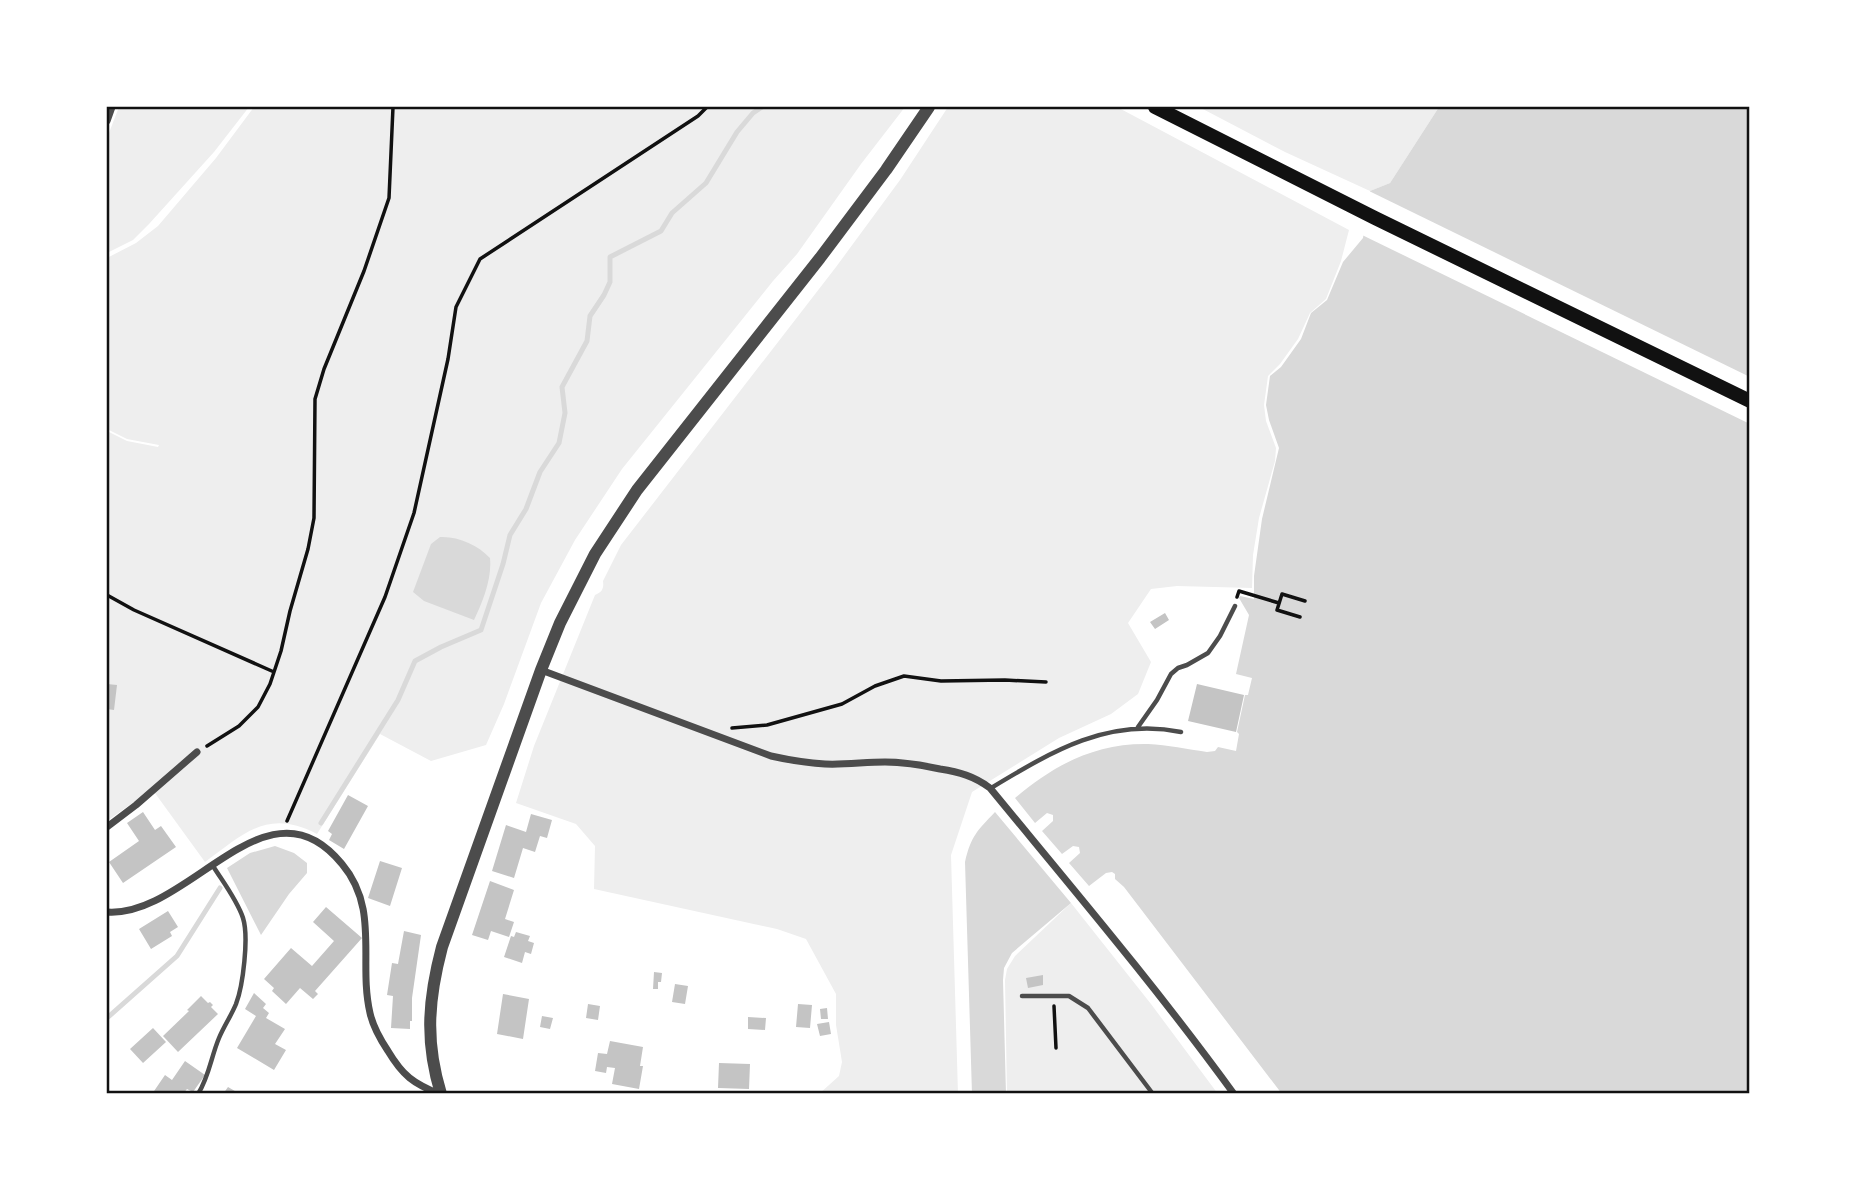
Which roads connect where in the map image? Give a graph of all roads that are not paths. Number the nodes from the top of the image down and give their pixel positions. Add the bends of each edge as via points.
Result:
1 (112, 107) edge
2 (929, 107) edge
3 (1155, 107) edge
4 (107, 121) edge
5 (1750, 401) edge
6 (1235, 606) dead end
7 (541, 670) junction
8 (1137, 727) junction
9 (1181, 732) dead end
10 (197, 752) road end
11 (990, 788) junction
12 (107, 827) edge
13 (213, 866) junction
14 (107, 912) edge
15 (1021, 996) dead end
16 (198, 1094) edge
17 (440, 1094) edge
18 (1153, 1094) edge
19 (1234, 1094) edge

1 - 4 street
2 - 7 street via 820,258 638,490 583,576
3 - 5 main road
6 - 8 lane via 1208,653 1171,674
7 - 11 street via 771,756 827,764 910,764 971,776
7 - 17 street via 437,966 429,1018
8 - 9 lane
8 - 11 lane via 1103,733 1048,754
10 - 12 street
11 - 19 street via 1087,904
13 - 14 street via 146,906
13 - 16 lane via 243,918 245,937 235,1006
13 - 17 street via 262,836 282,833 301,834 335,855 350,875 365,915 369,1003 376,1031 407,1078
15 - 18 lane via 1069,996 1088,1008

